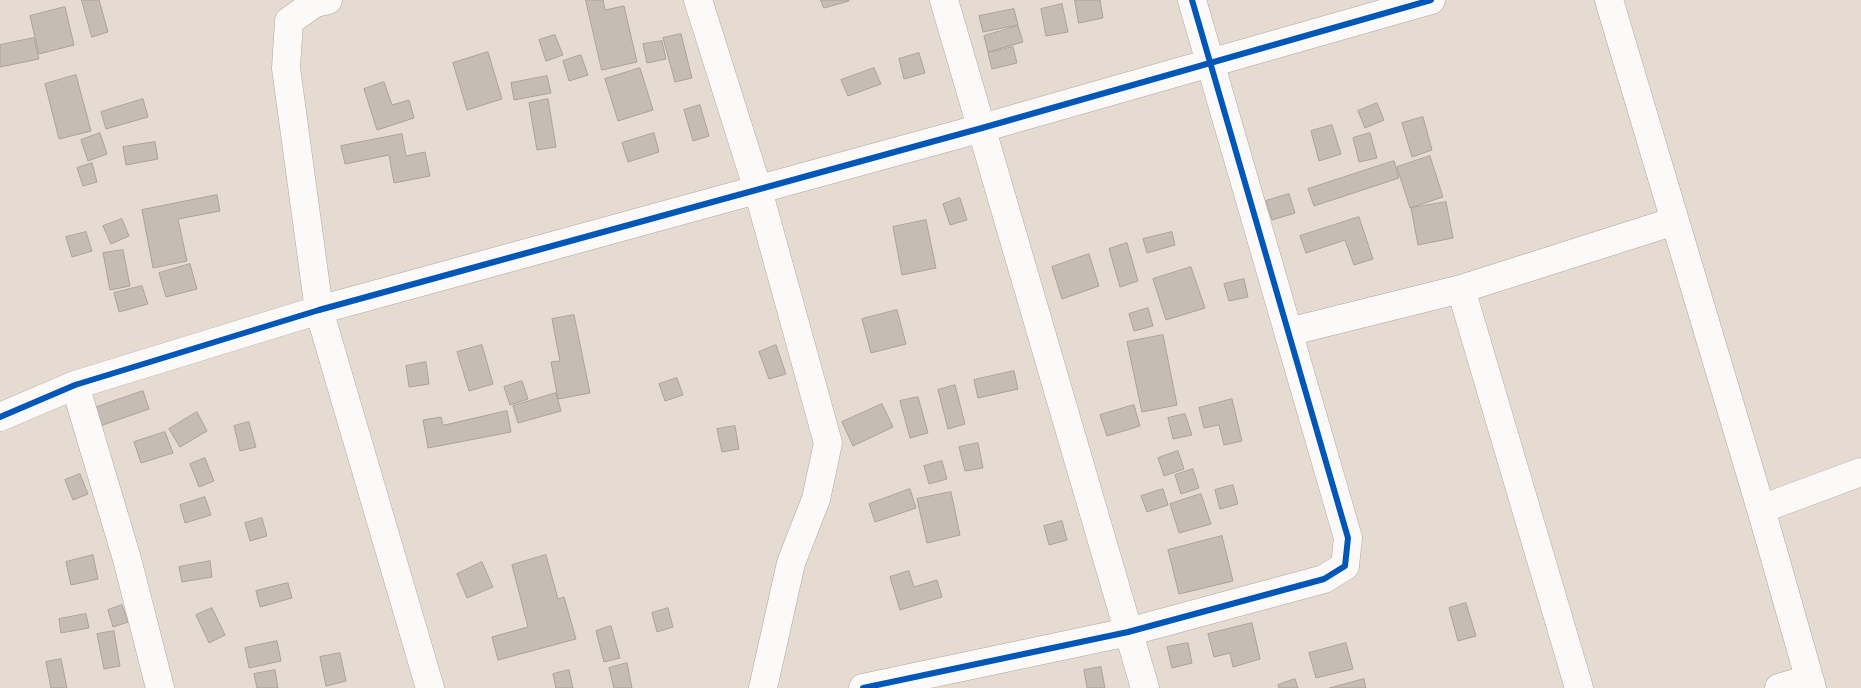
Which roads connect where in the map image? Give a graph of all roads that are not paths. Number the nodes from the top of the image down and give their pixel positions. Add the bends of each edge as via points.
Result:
1 (328, 0) edge
2 (698, 0) edge
3 (944, 0) edge
4 (1192, 0) edge
5 (1431, 0) edge
6 (1609, 0) edge
7 (1211, 64) junction
8 (982, 128) junction
9 (758, 190) junction
10 (1676, 222) junction
11 (1461, 289) junction
12 (319, 310) junction
13 (1288, 332) junction
14 (75, 385) junction
15 (0, 418) edge
16 (1861, 472) edge
17 (1761, 509) junction
18 (1128, 632) junction
19 (1810, 683) edge
20 (160, 688) edge
21 (430, 688) edge
22 (763, 688) edge
23 (863, 688) edge
24 (1144, 688) edge
25 (1580, 688) edge
26 (1779, 688) edge

1 - 12 street via 315,3 289,21 286,68
2 - 9 street
3 - 8 street
4 - 7 street
5 - 7 street
6 - 10 street
7 - 8 street
7 - 13 street
8 - 9 street
8 - 18 street
9 - 12 street
9 - 22 street via 828,444 816,499 791,563
10 - 11 street
10 - 17 street
11 - 13 street
11 - 25 street
12 - 14 street
12 - 21 street
13 - 18 street via 1348,538 1345,566 1324,579
14 - 15 street
14 - 20 street via 127,559
16 - 17 street
17 - 19 street
18 - 23 street
18 - 24 street
19 - 26 street

